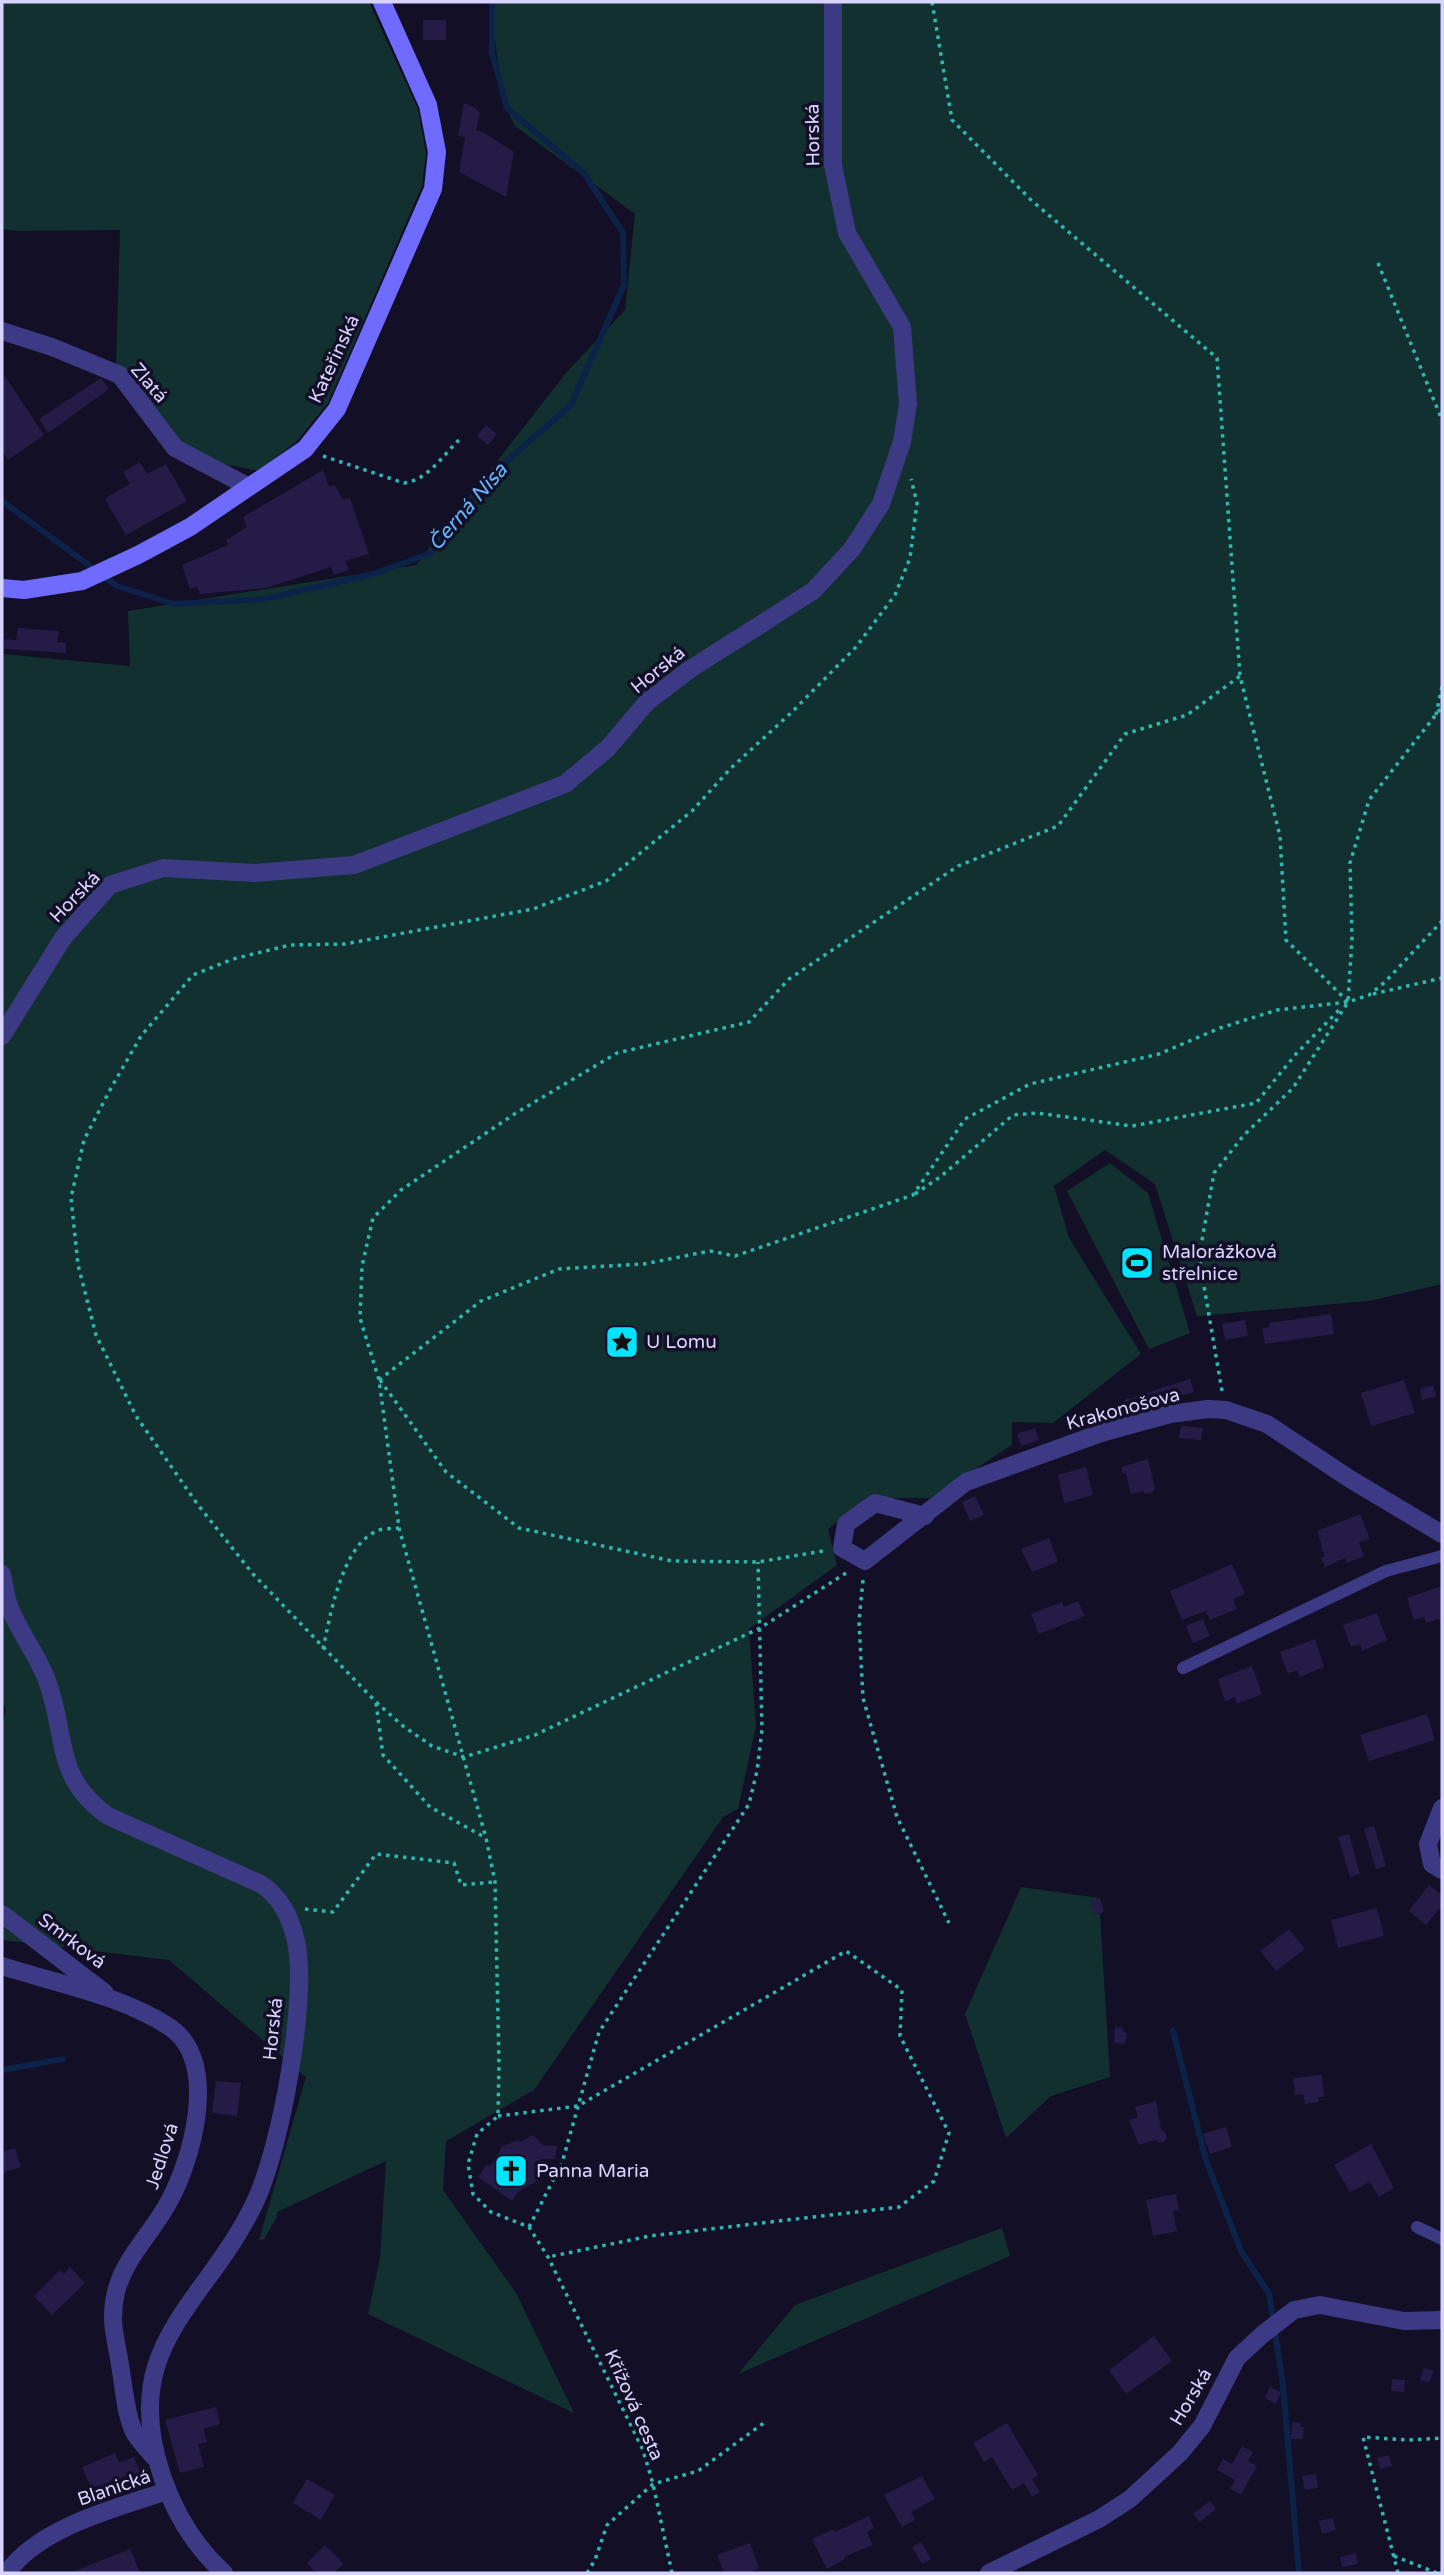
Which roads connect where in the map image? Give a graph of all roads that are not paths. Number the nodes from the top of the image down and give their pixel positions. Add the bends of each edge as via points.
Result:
1 (382, 2) edge
2 (833, 2) edge
3 (2, 331) edge
4 (249, 487) junction
5 (2, 589) edge
6 (2, 1036) edge
7 (926, 1516) junction
8 (1442, 1534) edge
9 (1442, 1556) edge
10 (2, 1574) edge
11 (1183, 1668) dead end
12 (1442, 1808) edge
13 (1442, 1870) edge
14 (2, 1914) edge
15 (2, 1966) edge
16 (117, 2002) junction
17 (1417, 2227) dead end
18 (1442, 2239) edge
19 (1442, 2320) edge
20 (157, 2461) junction
21 (167, 2491) junction
22 (7, 2573) edge
23 (224, 2573) edge
24 (989, 2573) edge

1 - 4 street, Kateřinská via 428,105 437,152 433,189 337,409 304,449
2 - 6 street, Horská via 833,165 847,233 902,327 908,404 902,442 881,505 852,549 813,591 647,702 608,748 565,784 355,865 256,873 163,868 110,885 64,938
3 - 4 street, Zlatá via 120,375 175,448
4 - 5 street, Kateřinská via 190,527 82,580
7 - 7 street, Krakonošova via 865,1561 842,1548 846,1524 875,1503
7 - 8 street, Krakonošova via 966,1482 1089,1437 1170,1414 1208,1409 1267,1424
9 - 11 lane via 1385,1571
10 - 20 street, Horská via 9,1608 46,1678 66,1763 78,1789 108,1816 261,1884 284,1907 296,1944 298,1981 291,2064 265,2176 219,2259 188,2302 155,2366 148,2404
12 - 13 street via 1428,1844 1432,1864
14 - 16 street, Smrková
15 - 16 street, Jedlová
16 - 20 street, Jedlová via 171,2029 187,2043 197,2072 194,2132 173,2193 126,2268 114,2304 125,2399 135,2433
17 - 18 lane
19 - 24 street, Horská via 1404,2321 1320,2305 1294,2310 1237,2358 1202,2426 1138,2492 1099,2519
20 - 21 street, Horská
21 - 22 street, Blanická via 83,2519 24,2553
21 - 23 street, Horská via 184,2527

